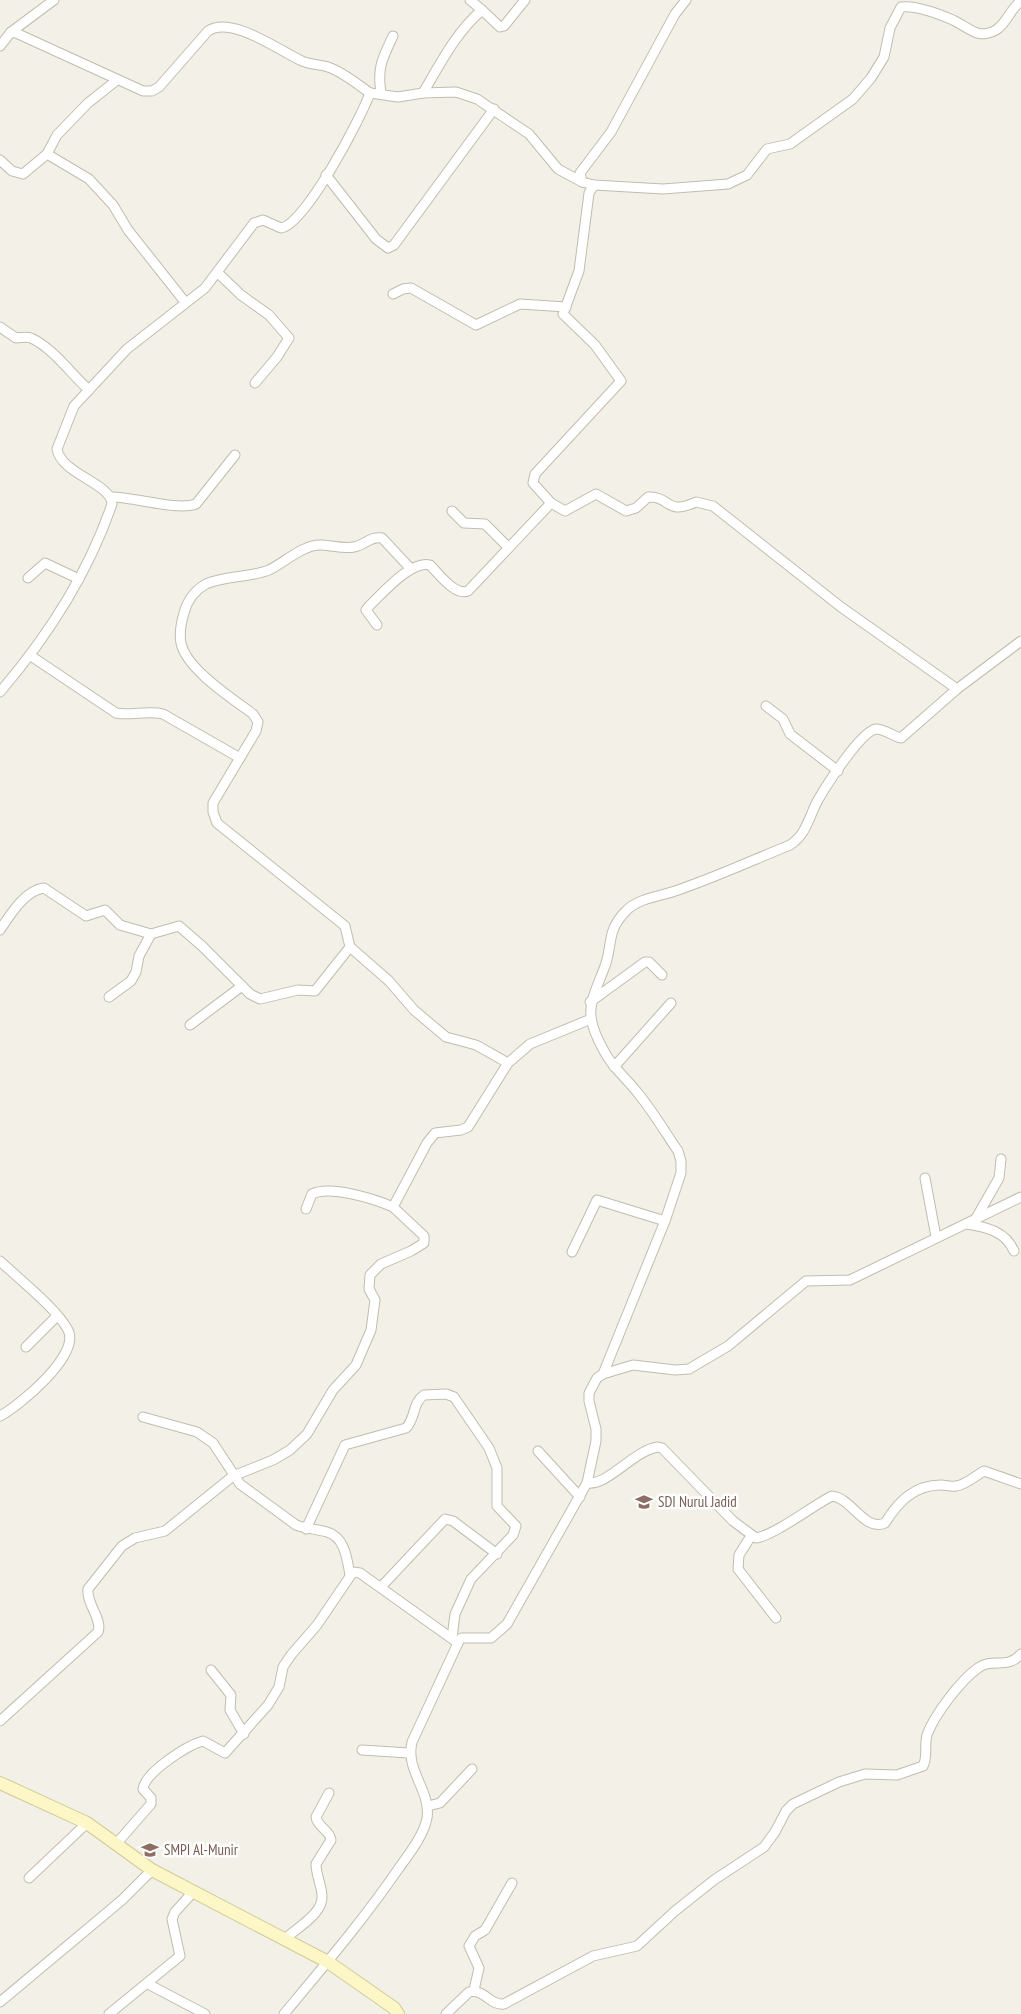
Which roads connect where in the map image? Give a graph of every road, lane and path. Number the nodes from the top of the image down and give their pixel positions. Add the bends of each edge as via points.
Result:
1 (54, 0) edge
2 (470, 0) edge
3 (525, 0) edge
4 (686, 0) edge
5 (1021, 1) edge
6 (482, 10) junction
7 (11, 32) junction
8 (393, 36) dead end
9 (0, 46) edge
10 (117, 80) junction
11 (370, 93) junction
12 (423, 93) junction
13 (381, 94) junction
14 (494, 109) junction
15 (47, 154) junction
16 (0, 160) edge
17 (326, 175) junction
18 (582, 182) junction
19 (594, 185) junction
20 (218, 273) junction
21 (393, 294) dead end
22 (185, 302) junction
23 (566, 307) junction
24 (0, 327) edge
25 (255, 383) dead end
26 (89, 390) junction
27 (235, 455) dead end
28 (111, 497) junction
29 (551, 503) junction
30 (452, 511) dead end
31 (508, 547) junction
32 (411, 568) junction
33 (28, 578) dead end
34 (79, 579) junction
35 (377, 625) dead end
36 (1021, 642) edge
37 (31, 656) junction
38 (957, 689) junction
39 (0, 692) edge
40 (766, 706) dead end
41 (240, 758) junction
42 (838, 771) junction
43 (0, 930) edge
44 (151, 934) junction
45 (350, 947) junction
46 (662, 975) dead end
47 (242, 986) junction
48 (109, 997) dead end
49 (590, 1002) junction
50 (671, 1003) dead end
51 (591, 1020) junction
52 (190, 1025) dead end
53 (508, 1063) junction
54 (614, 1066) junction
55 (1001, 1159) dead end
56 (925, 1178) dead end
57 (1021, 1197) edge
58 (393, 1207) junction
59 (306, 1209) dead end
60 (665, 1221) junction
61 (971, 1222) junction
62 (936, 1237) junction
63 (1014, 1251) dead end
64 (572, 1252) dead end
65 (0, 1261) edge
66 (57, 1316) junction
67 (26, 1347) dead end
68 (604, 1374) junction
69 (0, 1416) edge
70 (143, 1417) dead end
71 (538, 1451) dead end
72 (233, 1476) junction
73 (587, 1483) junction
74 (1021, 1484) edge
75 (580, 1496) junction
76 (306, 1529) junction
77 (751, 1536) junction
78 (497, 1554) junction
79 (350, 1575) junction
80 (381, 1587) junction
81 (776, 1618) dead end
82 (455, 1640) junction
83 (1021, 1654) edge
84 (211, 1670) dead end
85 (0, 1721) edge
86 (244, 1734) junction
87 (362, 1750) dead end
88 (409, 1753) junction
89 (472, 1770) dead end
90 (1, 1784) edge
91 (328, 1793) dead end
92 (428, 1806) junction
93 (87, 1823) junction
94 (117, 1843) junction
95 (152, 1870) junction
96 (29, 1878) dead end
97 (512, 1882) dead end
98 (194, 1892) junction
99 (286, 1938) junction
100 (328, 1962) junction
101 (148, 1984) junction
102 (474, 1990) junction
103 (0, 2002) edge
104 (109, 2014) edge
105 (205, 2014) edge
106 (284, 2014) edge
107 (398, 2014) edge
108 (446, 2014) edge

1 - 7 street
2 - 6 street
3 - 6 street via 500,27
4 - 18 street via 675,14 611,132 580,173
5 - 19 street via 997,30 984,34 952,20 901,7 890,28 884,57 853,99 790,144 768,149 740,181 663,189
6 - 12 street via 465,27
7 - 9 street
7 - 10 street
8 - 13 street via 380,64
10 - 11 street via 143,90 156,89 208,31 221,26 252,35 311,65 332,69
10 - 15 street via 88,103 57,135
11 - 13 street
11 - 17 street via 364,112
12 - 13 street via 398,97
12 - 14 street via 462,93
14 - 17 street via 394,246 388,248 376,239
14 - 18 street via 529,134 558,169
15 - 16 street via 23,174 12,171
15 - 22 street via 89,179 113,205 128,230
17 - 20 street via 310,202 285,227 263,220 254,223
18 - 19 street
19 - 23 street via 589,193 580,271
20 - 22 street via 205,288
20 - 25 street via 269,316 289,338
21 - 23 street via 411,288 476,325 520,304
22 - 26 street via 127,349
23 - 29 street via 563,312 565,318 595,345 621,381 533,478 533,483
24 - 26 street via 16,338 25,336 36,341
26 - 28 street via 69,416 58,452 78,474
27 - 28 street via 196,504 183,507
28 - 34 street via 107,519
29 - 31 street
29 - 38 street via 567,511 596,494 626,511 636,508 648,497 675,508 696,502 713,506 841,607
30 - 31 street via 464,523 485,524
31 - 32 street via 465,592 456,590 430,565
32 - 35 street via 366,610
32 - 41 street via 386,541 376,538 356,547 310,546 267,570 221,579 195,592 186,605 180,629 181,645 200,672 253,714 258,722
33 - 34 street via 45,563
34 - 37 street
36 - 38 street
37 - 39 street
37 - 41 street via 116,713 151,711 163,714
38 - 42 street via 901,738 879,729 868,732
40 - 42 street via 783,719 790,734
41 - 45 street via 213,803 216,823 345,926
42 - 49 street via 818,800 804,832 790,845 627,909 609,938 606,962
43 - 44 street via 28,896 44,888 86,916 105,910 120,925
44 - 47 street via 178,926
44 - 48 street via 139,956 131,982
45 - 47 street via 315,991 298,990 260,999
45 - 53 street via 446,1037 476,1045
46 - 49 street via 645,962
47 - 52 street
49 - 51 street
50 - 54 street
51 - 53 street via 534,1041
51 - 54 street
53 - 58 street via 468,1127 435,1133 427,1143
54 - 60 street via 638,1092 680,1156 681,1173
55 - 61 street via 999,1178
56 - 62 street
57 - 61 street
58 - 59 street via 368,1196 321,1191 312,1194
58 - 72 street via 416,1227 424,1240 422,1245 381,1264 370,1275 369,1289 375,1300 375,1315 356,1365 333,1390 307,1434 290,1450
60 - 64 street via 597,1200
60 - 68 street
61 - 62 street
61 - 63 street via 1004,1236
62 - 68 street via 850,1280 806,1281 728,1346 689,1370 633,1365
65 - 66 street
66 - 67 street
66 - 69 street via 68,1330 69,1337 54,1371
68 - 73 street via 597,1378 589,1393 596,1441
70 - 72 street via 197,1432 223,1456
71 - 75 street
72 - 76 street via 261,1500
72 - 85 street via 165,1531 135,1538 122,1546 88,1589 90,1606 99,1625 98,1632
73 - 75 street
73 - 77 street via 600,1481 636,1456 662,1448
74 - 77 street via 984,1471 964,1484 924,1488 903,1498 881,1524 869,1521 844,1500 832,1496 766,1535
75 - 82 street via 507,1624 491,1638
76 - 78 street via 345,1445 406,1428 412,1420 416,1402 424,1395 451,1395 490,1448 497,1468 497,1506 516,1526 513,1535
76 - 79 street via 328,1532 337,1537 347,1554
77 - 81 street via 739,1555 738,1569
78 - 80 street via 452,1521 445,1520
78 - 82 street via 471,1579 455,1614
79 - 80 street via 360,1573
79 - 86 street via 291,1655 283,1668 278,1689
80 - 82 street
82 - 88 street
83 - 102 street via 1009,1663 979,1667 953,1695 928,1734 923,1766 897,1775 865,1774 839,1782 793,1804 764,1847 714,1880 637,1946 593,1956 504,2004
84 - 86 street via 231,1695 230,1710
86 - 94 street via 225,1753 203,1741 170,1759 147,1778 143,1788 151,1798 151,1804
87 - 88 street
88 - 92 street
89 - 92 street via 440,1803
90 - 93 street
91 - 99 street via 316,1817 331,1836 316,1864 322,1897 320,1905
92 - 100 street via 427,1821 412,1849 368,1913
93 - 94 street
93 - 96 street
94 - 95 street
95 - 98 street
95 - 103 street via 122,1900
97 - 102 street via 485,1930 469,1946 479,1968
98 - 99 street
98 - 101 street via 172,1919 180,1956
99 - 100 street
100 - 106 street
100 - 107 street
101 - 104 street
101 - 105 street
102 - 108 street

